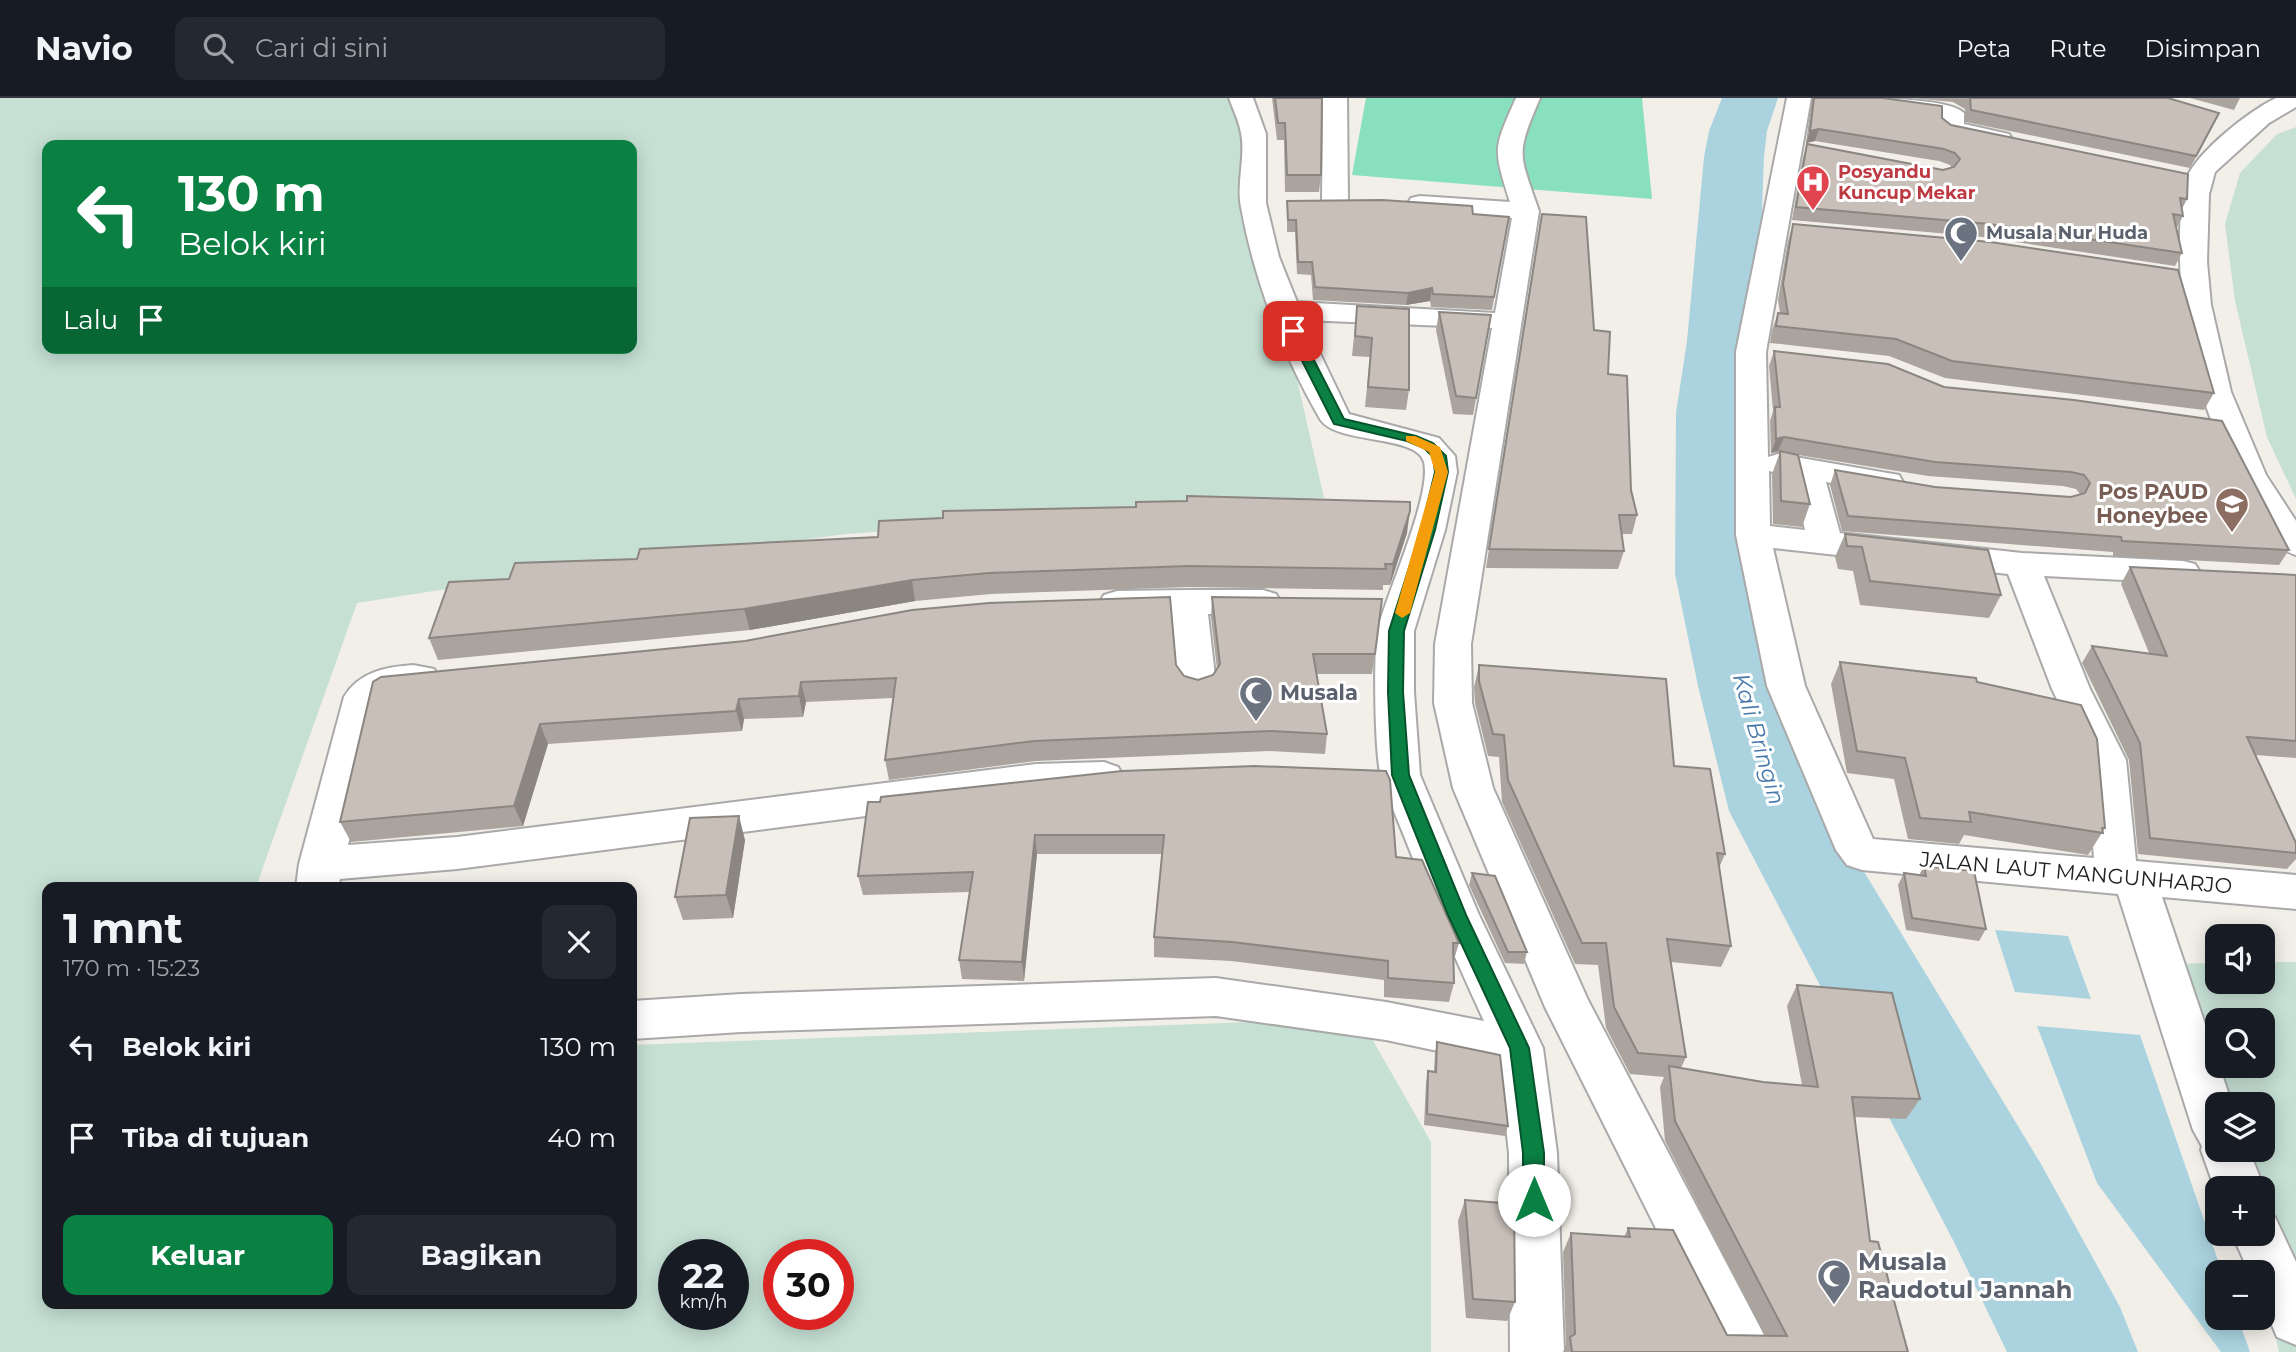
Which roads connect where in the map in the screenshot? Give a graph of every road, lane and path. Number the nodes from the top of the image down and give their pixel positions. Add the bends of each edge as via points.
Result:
1 (1241, 98) edge
2 (1335, 98) edge
3 (1528, 98) edge
4 (1799, 98) edge
5 (1860, 98) edge
6 (2296, 99) edge
7 (2021, 143) edge
8 (1308, 202) edge
9 (1397, 202) edge
10 (1526, 211) junction
11 (1285, 310) junction
12 (1505, 322) junction
13 (1916, 487) edge
14 (1753, 535) junction
15 (1825, 542) junction
16 (2296, 544) edge
17 (2022, 564) junction
18 (2212, 574) edge
19 (1189, 602) junction
20 (1294, 602) edge
21 (1088, 605) edge
22 (454, 675) edge
23 (1197, 685) edge
24 (1134, 776) edge
25 (318, 876) edge
26 (2126, 879) junction
27 (2296, 892) edge
28 (637, 1020) edge
29 (1520, 1048) junction
30 (2205, 1097) edge
31 (2263, 1246) edge
32 (2296, 1319) edge
33 (1537, 1352) edge
34 (1746, 1352) edge

1 - 11 street via 1254,134 1267,203 1265,257
2 - 8 street via 1348,201
3 - 10 street via 1510,139 1508,157
4 - 14 street via 1789,230 1765,354
5 - 7 street via 1947,110 1952,113 1952,129
6 - 16 street via 2239,122 2207,165 2185,177 2192,250 2180,277 2209,365 2215,424
9 - 10 street
10 - 12 street
11 - 12 street
11 - 29 street via 1338,421 1411,439 1428,445 1439,456 1441,472 1387,604 1396,631 1395,692 1383,774
12 - 34 street via 1453,644 1452,703 1473,788 1568,1007
13 - 15 street via 1793,467
14 - 15 street
14 - 26 street, JALAN LAUT MANGUNHARJO via 1786,686 1857,850
15 - 17 street
17 - 18 street
17 - 26 street via 2071,689 2106,760
19 - 20 street
19 - 21 street
19 - 23 street
22 - 25 street via 388,680 363,697
24 - 25 street via 1036,779 457,853
26 - 27 street, JALAN LAUT MANGUNHARJO
26 - 30 street
28 - 29 street via 1216,997 1386,1021
29 - 33 street via 1534,1153
31 - 32 street

